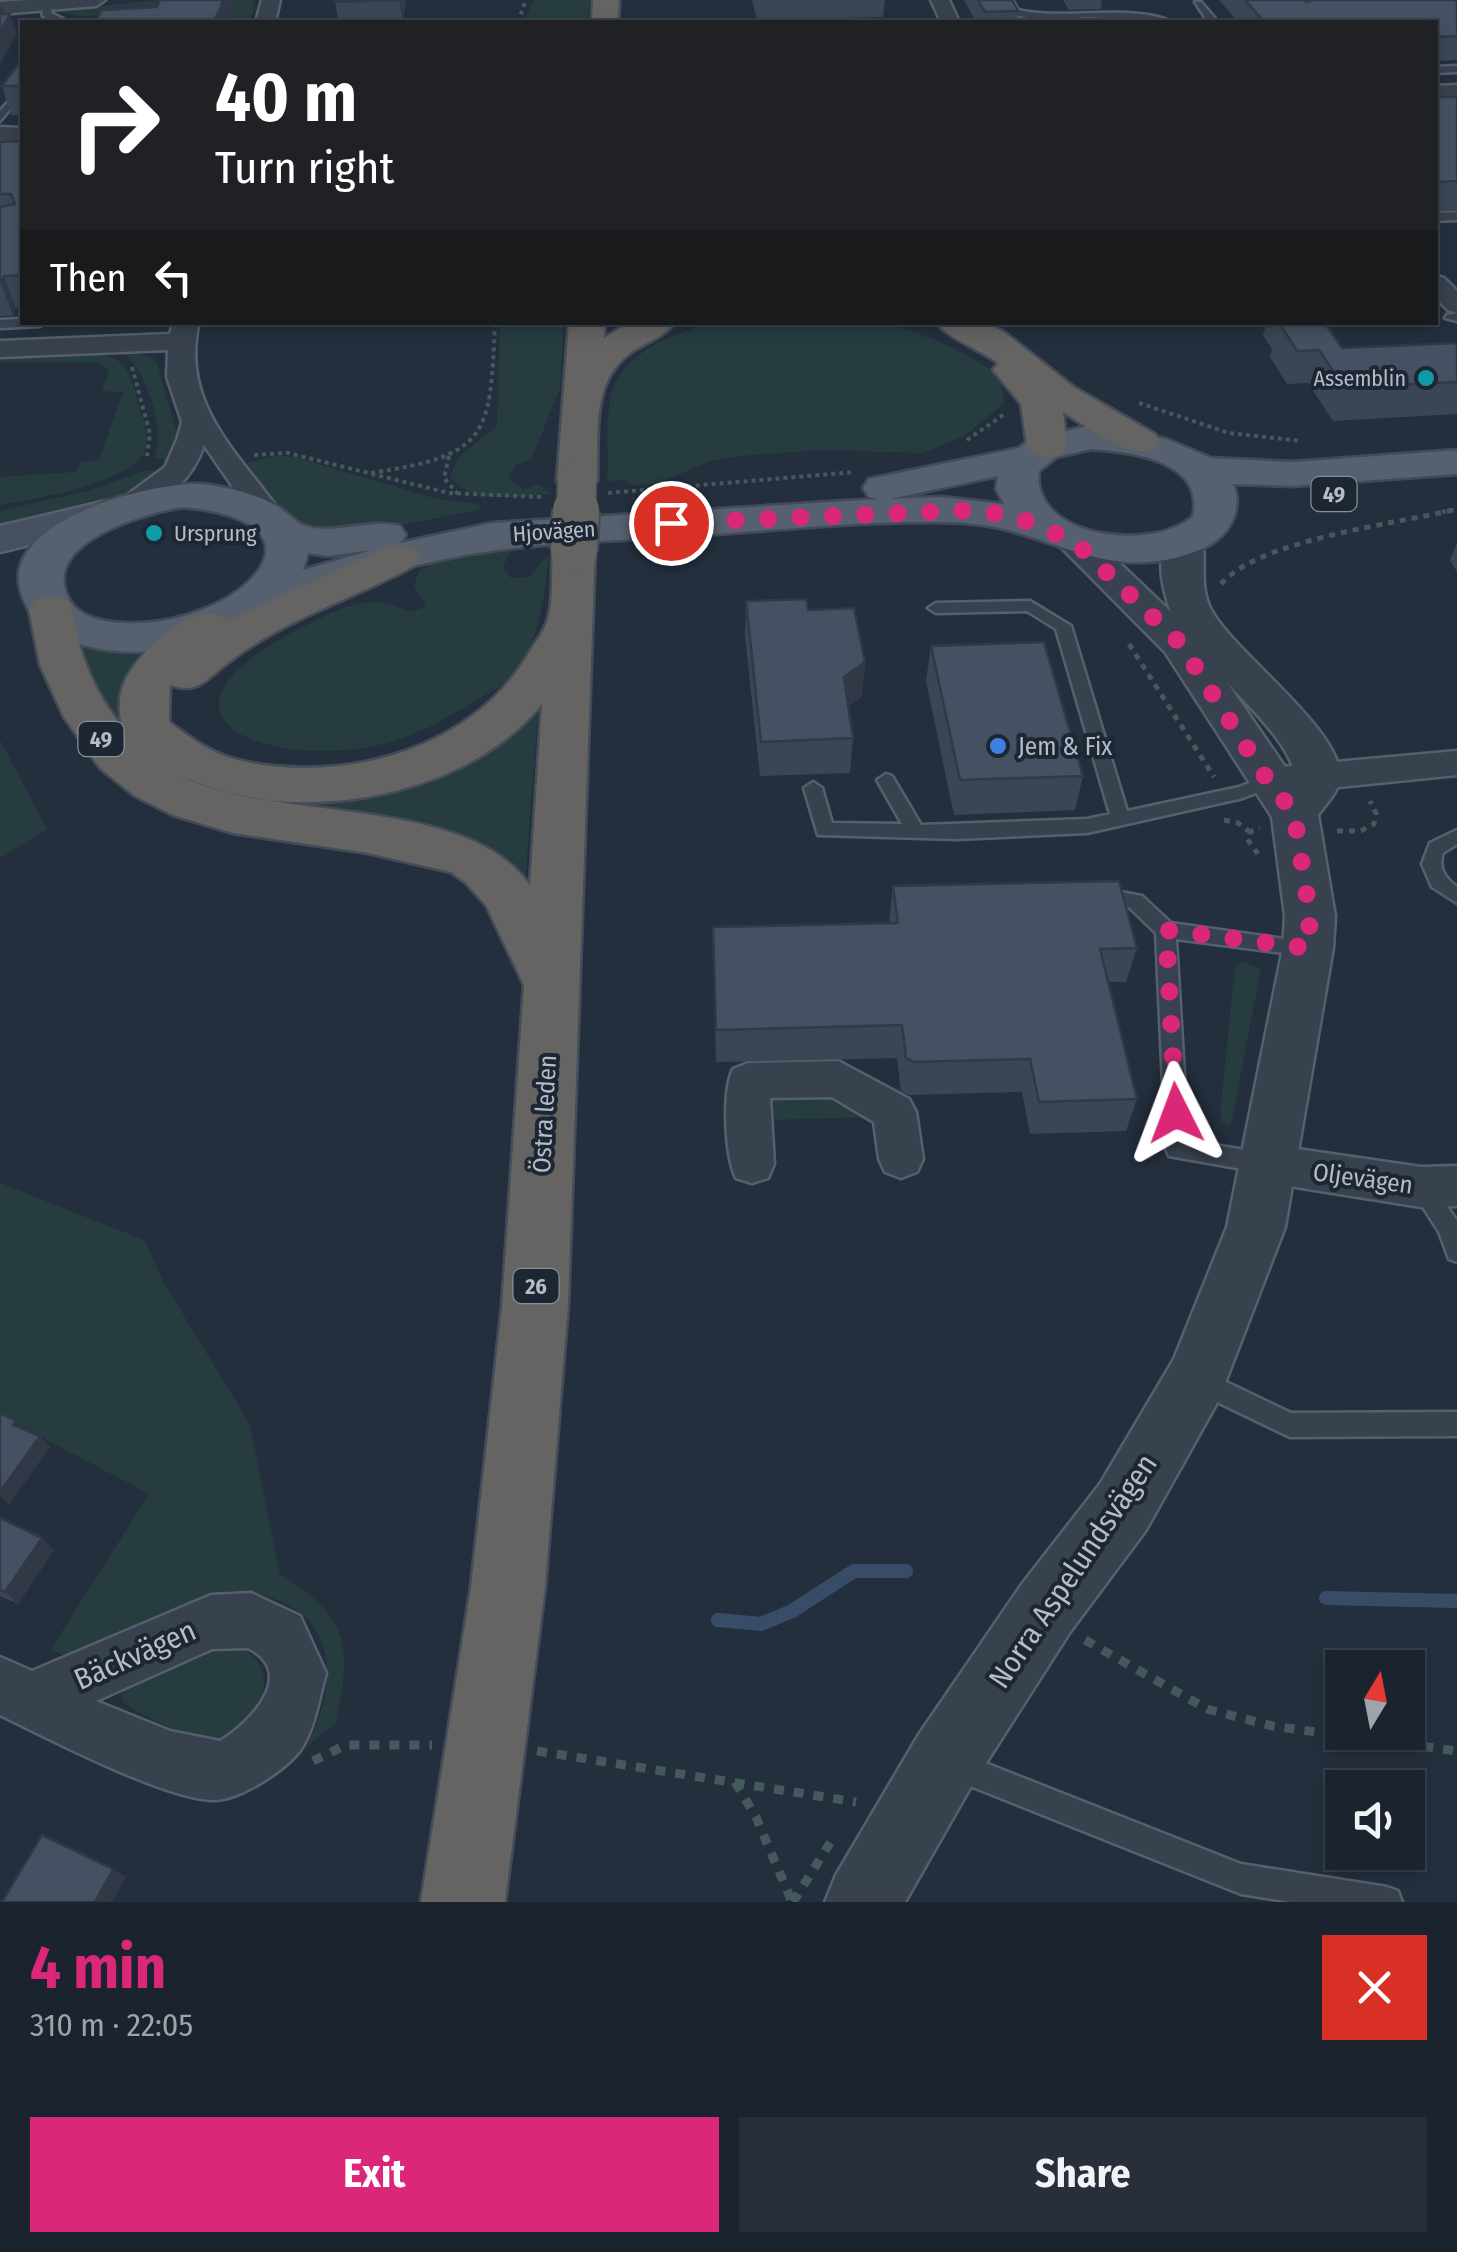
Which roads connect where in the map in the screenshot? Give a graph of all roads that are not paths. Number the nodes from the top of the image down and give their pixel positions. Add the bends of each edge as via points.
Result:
1 (96, 0) edge
2 (1007, 0) edge
3 (1080, 0) edge
4 (46, 4) junction
5 (1198, 4) dead end
6 (0, 8) edge
7 (1090, 14) junction
8 (60, 20) edge
9 (1148, 20) edge
10 (1211, 20) edge
11 (20, 92) edge
12 (0, 118) edge
13 (1438, 288) edge
14 (1455, 314) edge
15 (0, 324) edge
16 (588, 325) edge
17 (653, 325) edge
18 (929, 325) edge
19 (960, 325) edge
20 (37, 331) edge
21 (183, 332) edge
22 (0, 348) edge
23 (584, 385) junction
24 (196, 422) junction
25 (1141, 442) junction
26 (1037, 452) junction
27 (1457, 462) edge
28 (1200, 470) junction
29 (1457, 483) edge
30 (118, 509) junction
31 (276, 526) junction
32 (1199, 529) junction
33 (1062, 536) junction
34 (0, 539) edge
35 (400, 557) junction
36 (0, 570) edge
37 (47, 600) junction
38 (936, 608) dead end
39 (228, 617) junction
40 (570, 620) junction
41 (194, 762) junction
42 (1457, 763) edge
43 (886, 780) dead end
44 (814, 788) dead end
45 (1294, 805) junction
46 (1120, 817) junction
47 (915, 831) junction
48 (1457, 837) edge
49 (1096, 894) edge
50 (1457, 896) edge
51 (1166, 930) junction
52 (1308, 948) junction
53 (550, 985) junction
54 (901, 1159) dead end
55 (752, 1164) dead end
56 (1270, 1164) junction
57 (1439, 1187) edge
58 (1457, 1252) edge
59 (1196, 1380) junction
60 (1457, 1424) edge
61 (944, 1762) junction
62 (463, 1902) edge
63 (863, 1902) edge
64 (1387, 1902) edge

1 - 4 street
2 - 7 lane via 1028,16
3 - 7 lane
4 - 6 street
4 - 8 lane via 46,14
5 - 10 lane
7 - 9 lane
11 - 12 lane
13 - 14 street
15 - 20 lane
16 - 23 highway, Östra leden / 26
17 - 23 highway via 613,348
18 - 26 highway via 976,344 1024,380 1049,424
19 - 25 highway
20 - 21 street
20 - 22 street
21 - 24 street via 182,378
23 - 40 highway, Östra leden / 26, bridge
24 - 30 street via 175,476
24 - 31 street
25 - 26 main road, 49 via 1091,437
25 - 28 main road, 49
26 - 31 main road, Hjovägen / 49 via 827,496 514,516 328,543
26 - 33 main road via 1018,471 1018,501
27 - 28 main road, 49 via 1293,474
28 - 32 main road via 1217,501
29 - 32 main road, 49 via 1334,494
30 - 31 main road, 49 via 156,498 208,496 252,506
30 - 34 main road
30 - 37 main road, 49 via 56,549 42,577
31 - 39 main road via 287,549 278,578
32 - 33 main road, 49 via 1133,551
32 - 45 street, Norra Aspelundsvägen via 1181,584 1194,618 1309,752
33 - 35 main road, Hjovägen / 49 via 1003,514 926,509 522,532
33 - 45 street, Norra Aspelundsvägen via 1180,643
35 - 39 main road, Hjovägen / 49 via 352,566
35 - 41 highway via 259,624 188,673 176,696 177,718
36 - 37 main road
37 - 39 main road via 82,630 129,639 169,636
37 - 53 highway, 49 via 81,706 125,768 217,812 393,838 482,866 515,905
38 - 46 lane via 1030,606 1063,626
39 - 41 highway via 171,652 148,678 140,704 146,729
40 - 41 highway via 541,673 510,710 470,741 420,762 363,780 293,786 229,776
40 - 53 highway, Östra leden / 26
42 - 45 street
43 - 47 lane
44 - 47 lane via 825,830
45 - 46 lane via 1224,796
45 - 52 street, Norra Aspelundsvägen via 1310,916
46 - 47 lane via 1087,826
48 - 50 lane via 1432,850 1428,862 1435,878
49 - 51 lane via 1135,901
51 - 52 lane
51 - 56 lane via 1178,1150
52 - 56 street, Norra Aspelundsvägen
53 - 62 highway, Östra leden / 26 via 535,1306 508,1587
54 - 55 street via 894,1112 838,1079 748,1081
56 - 57 street, Oljevägen
56 - 59 street, Norra Aspelundsvägen via 1256,1227
57 - 58 lane
59 - 60 lane via 1290,1425
59 - 61 street, Norra Aspelundsvägen via 1123,1507
61 - 63 street, Norra Aspelundsvägen
61 - 64 lane via 1241,1879

